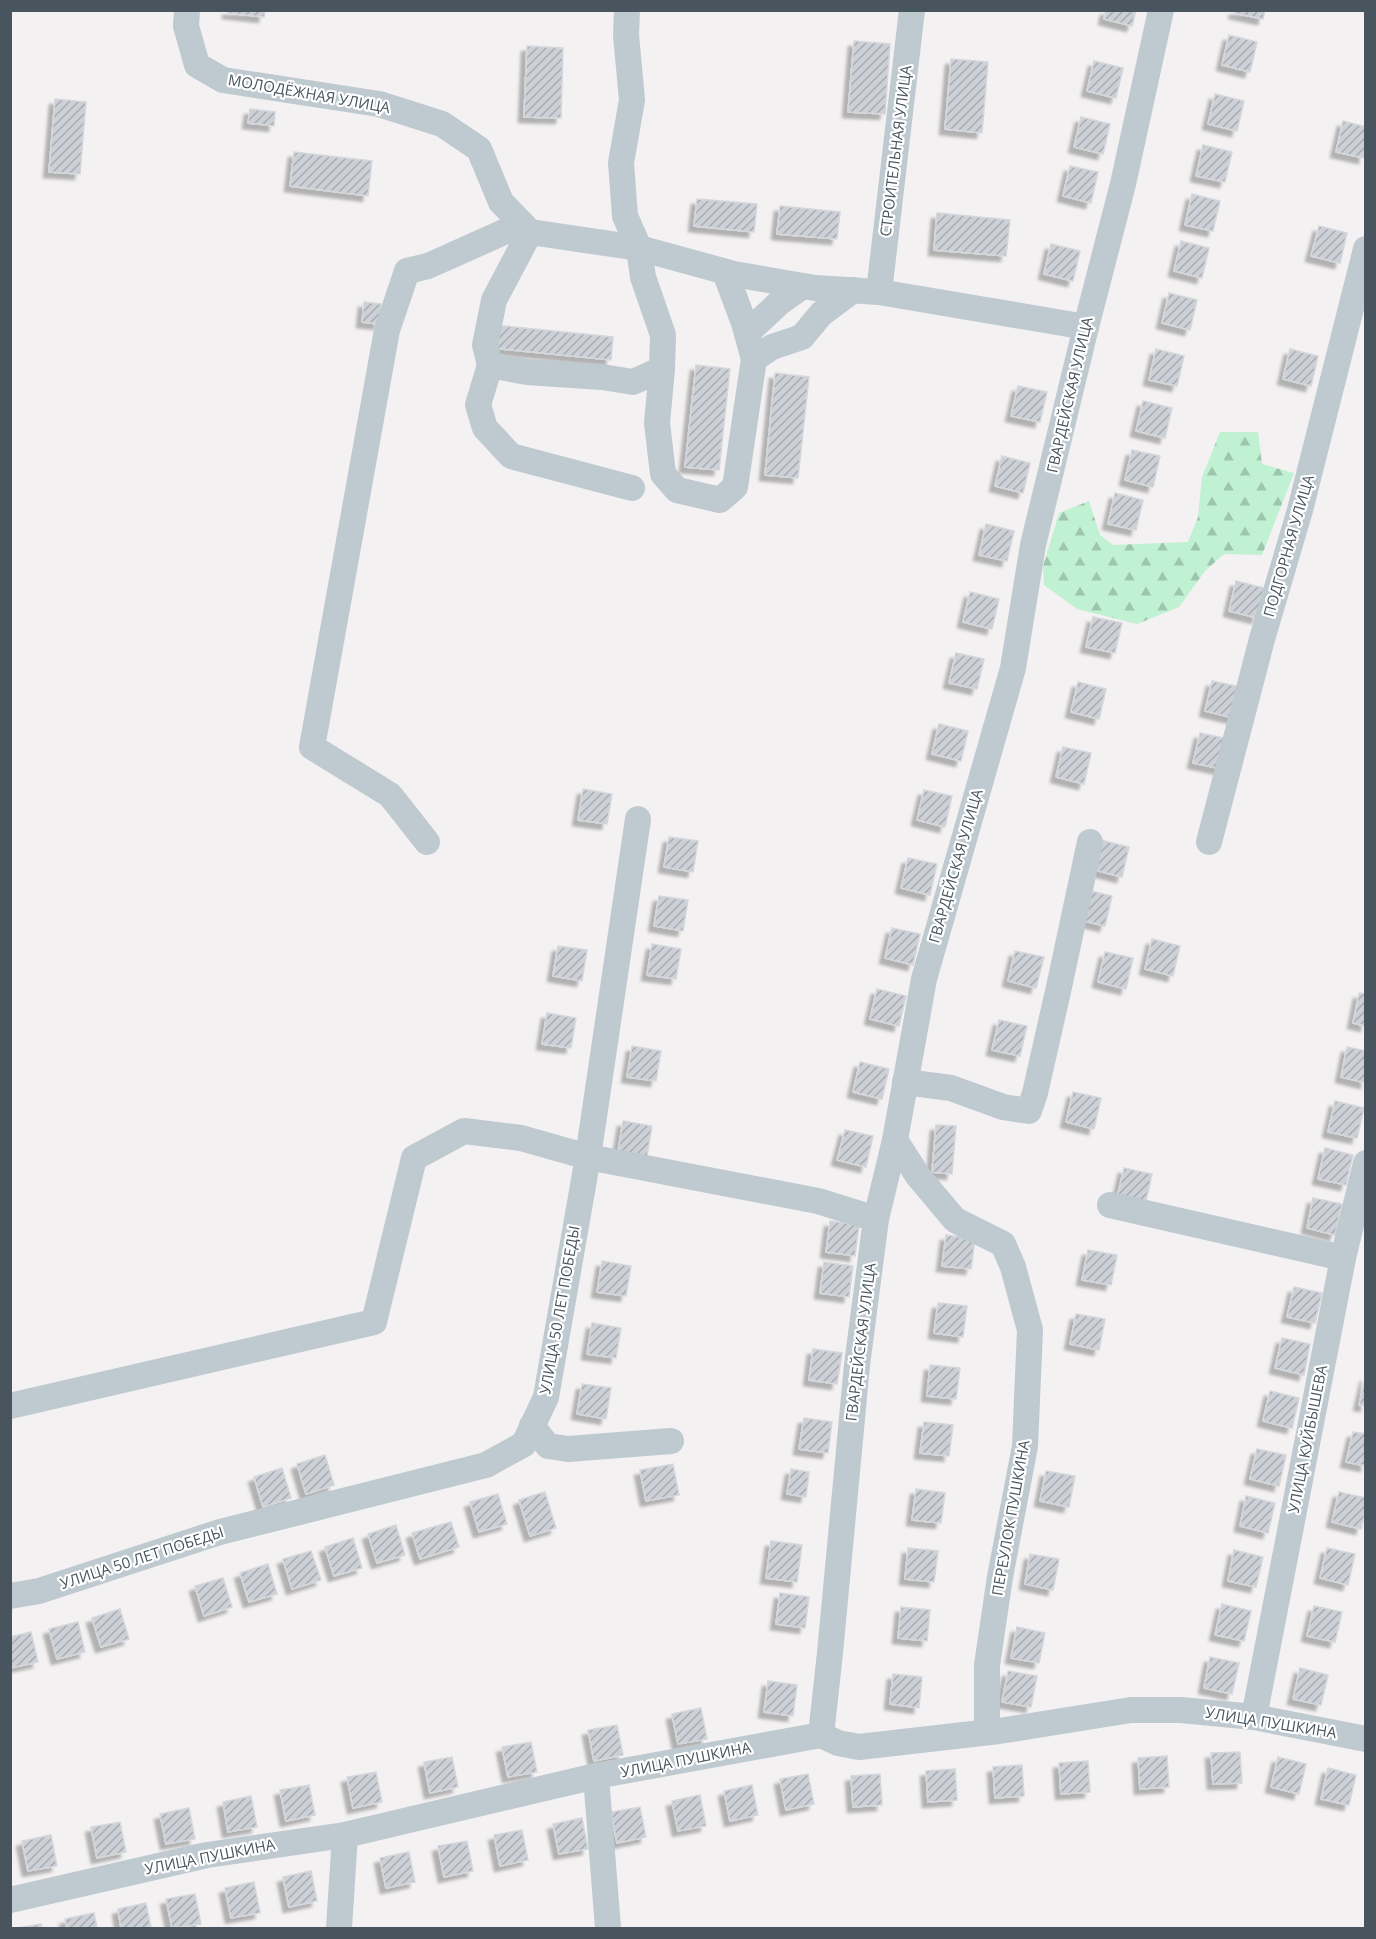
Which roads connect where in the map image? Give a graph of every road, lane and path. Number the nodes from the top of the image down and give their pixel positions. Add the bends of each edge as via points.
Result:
1 (187, 10) edge
2 (627, 10) edge
3 (912, 10) edge
4 (1161, 10) edge
5 (526, 228) junction
6 (639, 248) junction
7 (1365, 249) edge
8 (726, 272) junction
9 (803, 286) junction
10 (853, 290) junction
11 (879, 292) junction
12 (1086, 327) junction
13 (747, 333) junction
14 (754, 359) junction
15 (490, 365) junction
16 (662, 369) junction
17 (632, 488) dead end
18 (638, 819) dead end
19 (427, 842) dead end
20 (1090, 842) dead end
21 (1209, 842) dead end
22 (904, 1082) junction
23 (895, 1140) junction
24 (588, 1157) junction
25 (1365, 1162) edge
26 (1110, 1205) dead end
27 (876, 1218) junction
28 (1343, 1258) junction
29 (10, 1406) edge
30 (532, 1426) junction
31 (671, 1441) dead end
32 (10, 1596) edge
33 (1254, 1717) junction
34 (987, 1732) junction
35 (820, 1734) junction
36 (1365, 1739) edge
37 (596, 1776) junction
38 (345, 1835) junction
39 (10, 1900) edge
40 (339, 1929) edge
41 (608, 1929) edge

1 - 5 street, МОЛОДЁЖНАЯ УЛИЦА via 186,26 197,65 223,80 379,104 442,124 479,149 501,202
2 - 6 street via 632,100 621,164 625,216
3 - 11 street, СТРОИТЕЛЬНАЯ УЛИЦА
4 - 12 street, ГВАРДЕЙСКАЯ УЛИЦА via 1123,184
5 - 6 street
5 - 15 street via 494,300 485,345
5 - 19 street via 428,267 407,271 387,330 312,747 390,795
6 - 8 street
6 - 16 street via 643,277 663,335
7 - 21 street, ПОДГОРНАЯ УЛИЦА via 1300,510
8 - 9 street
8 - 13 street
9 - 10 street
9 - 13 street
10 - 11 street
10 - 14 street via 821,315 802,337 772,347
11 - 12 street
12 - 22 street, ГВАРДЕЙСКАЯ УЛИЦА via 1033,545 1013,668 924,979
13 - 14 street
14 - 16 street via 735,487 720,500 677,490 663,474 657,423
15 - 16 street via 633,382
15 - 17 street via 478,405 485,428 511,456
18 - 24 street, УЛИЦА 50 ЛЕТ ПОБЕДЫ
20 - 22 street via 1029,1111 1003,1107 951,1088
22 - 23 street, ГВАРДЕЙСКАЯ УЛИЦА
23 - 27 street, ГВАРДЕЙСКАЯ УЛИЦА
23 - 34 street, ПЕРЕУЛОК ПУШКИНА via 918,1176 955,1220 1003,1244 1030,1330 1025,1446 987,1665
24 - 27 street via 818,1201
24 - 29 street via 521,1138 464,1131 414,1158 374,1322
24 - 30 street, УЛИЦА 50 ЛЕТ ПОБЕДЫ via 546,1397
25 - 28 street, УЛИЦА КУЙБЫШЕВА
26 - 28 street
27 - 35 street, ГВАРДЕЙСКАЯ УЛИЦА via 857,1365
28 - 33 street, УЛИЦА КУЙБЫШЕВА
30 - 31 street via 548,1446 568,1449
30 - 32 street, УЛИЦА 50 ЛЕТ ПОБЕДЫ via 524,1444 486,1465 220,1532 39,1591
33 - 34 street, УЛИЦА ПУШКИНА via 1131,1710
33 - 36 street, УЛИЦА ПУШКИНА
34 - 35 street, УЛИЦА ПУШКИНА via 859,1747
35 - 37 street, УЛИЦА ПУШКИНА
37 - 38 street, УЛИЦА ПУШКИНА
37 - 41 street
38 - 39 street, УЛИЦА ПУШКИНА via 207,1855
38 - 40 street

